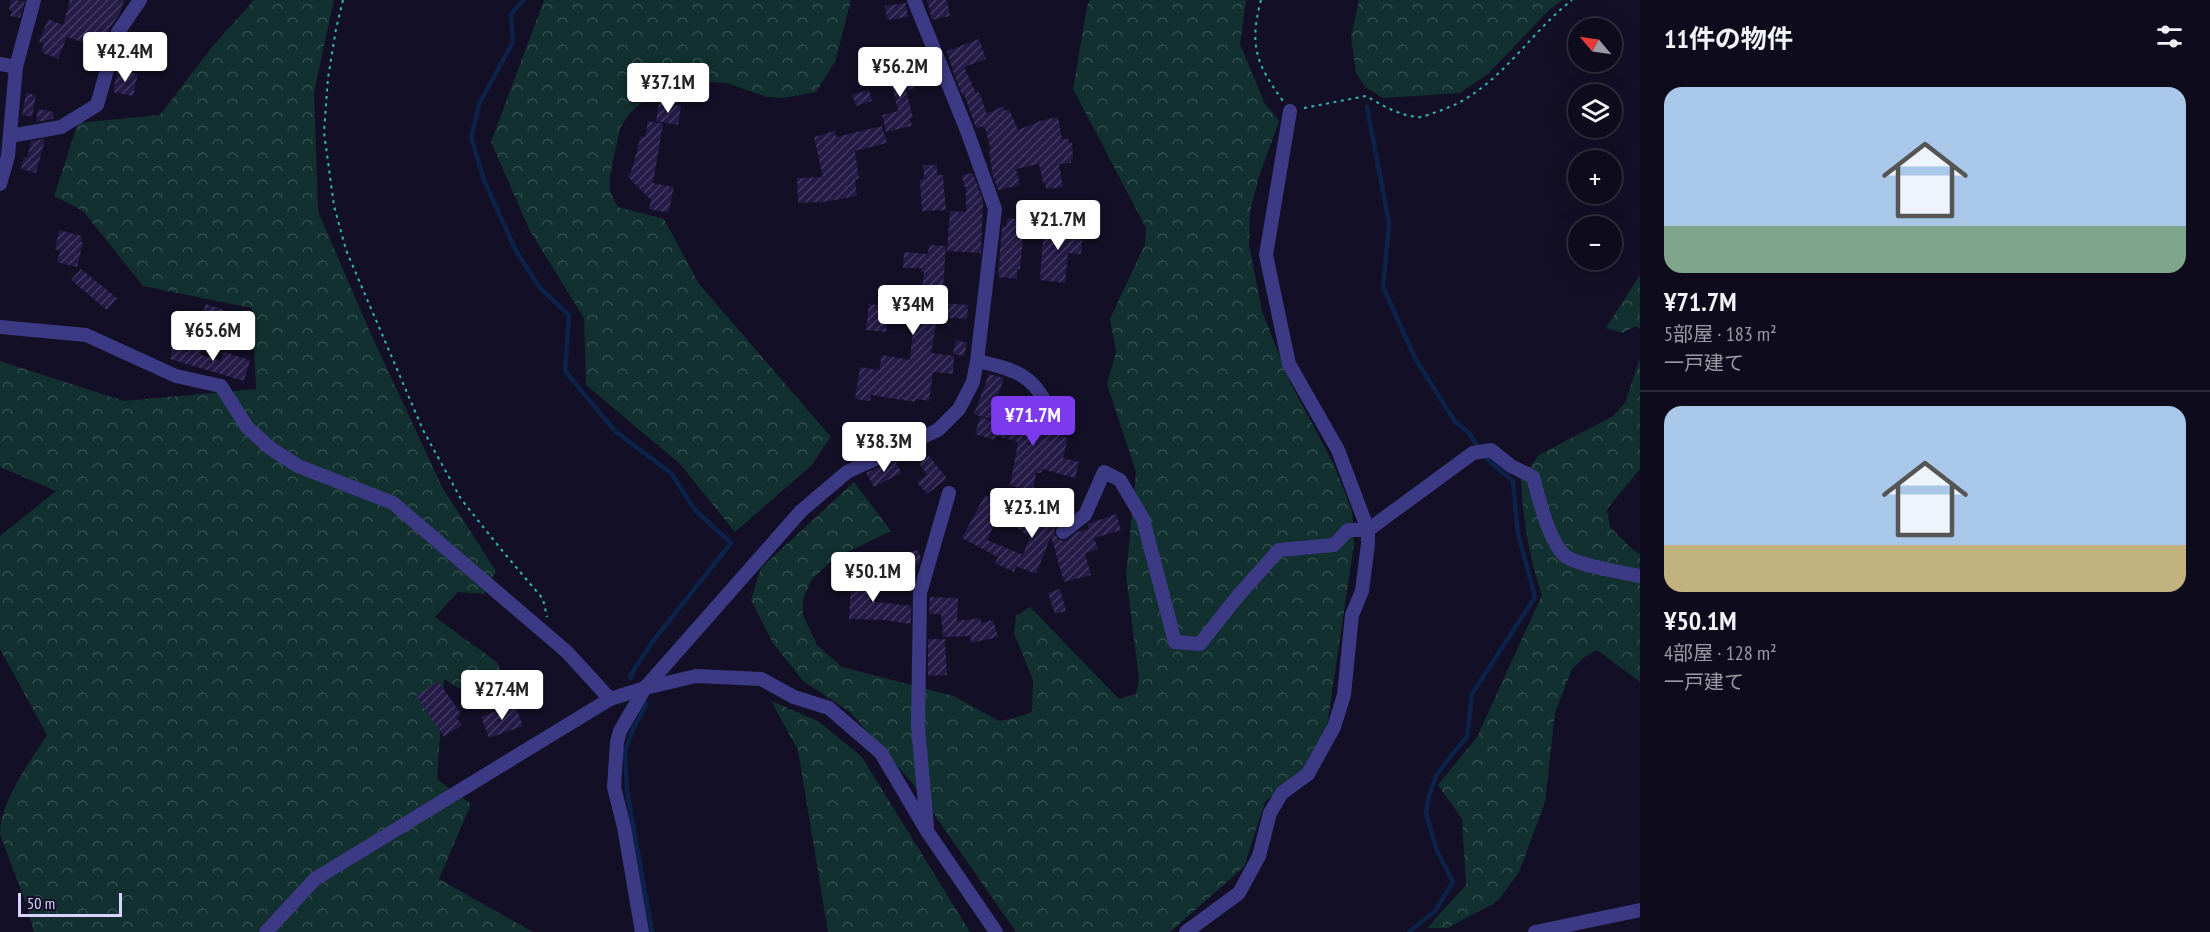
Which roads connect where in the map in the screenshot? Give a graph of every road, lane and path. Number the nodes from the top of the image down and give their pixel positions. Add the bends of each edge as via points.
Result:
1 (34, 0) edge
2 (140, 0) edge
3 (343, 0) edge
4 (914, 0) edge
5 (1261, 0) edge
6 (1572, 0) edge
7 (0, 64) edge
8 (16, 67) junction
9 (1290, 111) junction
10 (10, 136) junction
11 (0, 184) edge
12 (0, 327) edge
13 (977, 361) junction
14 (1049, 410) dead end
15 (949, 493) dead end
16 (1368, 530) junction
17 (1063, 531) dead end
18 (1640, 576) edge
19 (553, 640) junction
20 (645, 688) junction
21 (610, 699) junction
22 (927, 831) junction
23 (1640, 910) edge
24 (266, 932) edge
25 (642, 932) edge
26 (996, 932) edge
27 (1186, 932) edge
28 (1535, 932) edge

1 - 8 street
2 - 10 street via 118,32 97,105 62,127
3 - 19 path via 328,78 324,132 334,206 346,250 423,430 461,499 543,599
4 - 13 street via 995,209
5 - 9 path via 1254,26 1256,52 1268,80
6 - 9 path via 1496,78 1459,105 1419,118 1388,109 1366,96
7 - 8 street
8 - 10 street
9 - 16 street via 1266,255 1289,364 1338,450
10 - 11 street
12 - 19 street via 86,335 176,376 221,386 247,427 270,448 298,466 393,503
13 - 14 street via 1012,369 1031,381
13 - 20 street via 973,382 959,409 938,430 847,472 801,511
15 - 22 street via 920,592 918,727
16 - 17 street via 1348,530 1334,545 1279,550 1200,644 1175,642 1143,519 1120,480 1104,472 1085,515
16 - 18 street via 1473,453 1491,450 1533,477 1547,527 1564,555 1599,568
16 - 27 street via 1362,591 1352,615 1344,695 1334,727 1308,774 1282,793 1270,813 1259,856 1239,893
19 - 21 street
20 - 21 street
20 - 22 street via 696,676 760,679 794,697 829,708 881,753
20 - 25 street via 620,731 614,787
21 - 24 street via 315,879
22 - 26 street
23 - 28 street

